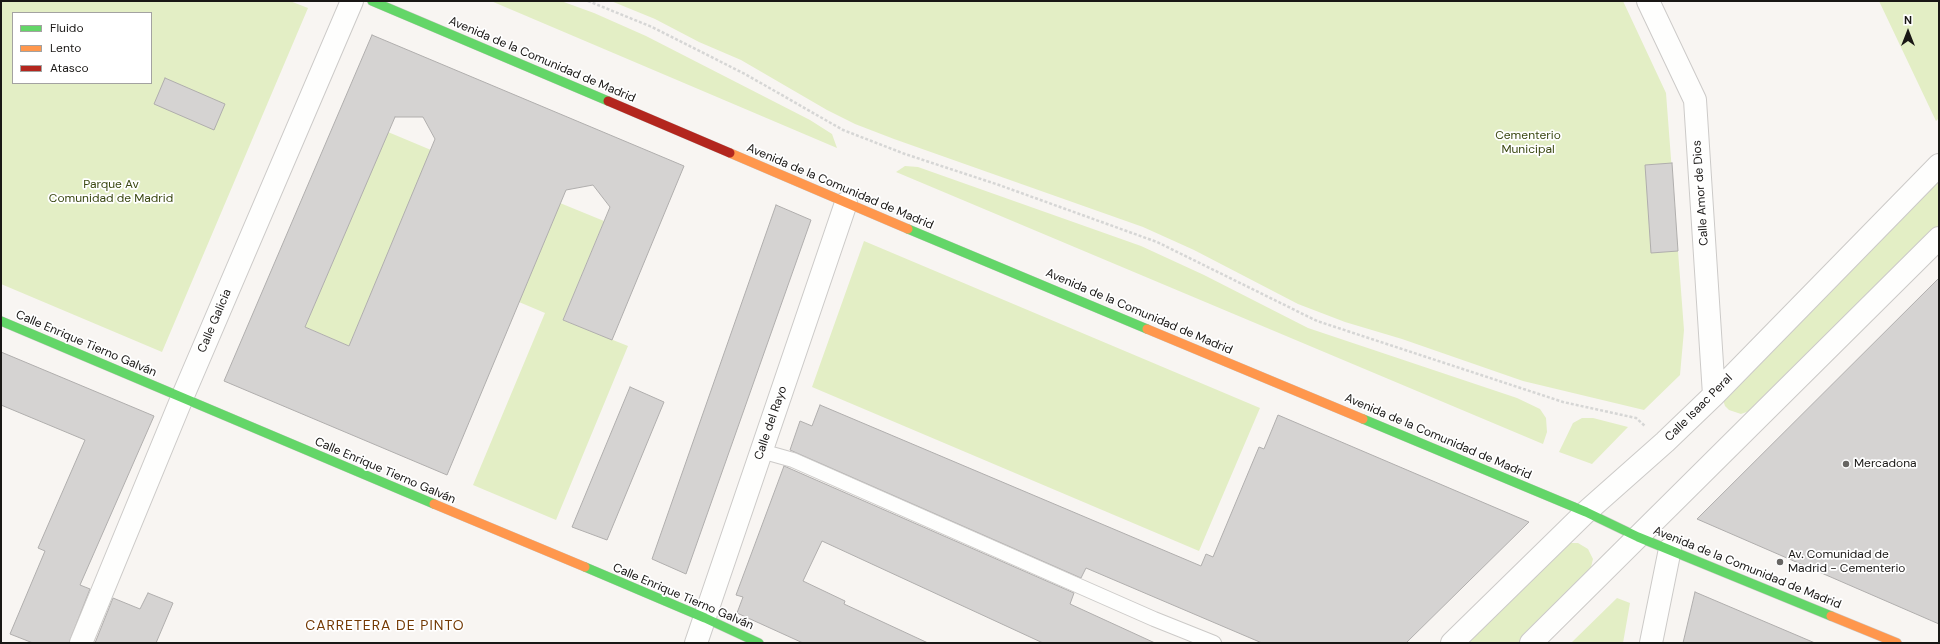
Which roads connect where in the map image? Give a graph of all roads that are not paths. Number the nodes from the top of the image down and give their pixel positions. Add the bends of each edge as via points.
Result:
1 (352, 1) edge
2 (372, 1) edge
3 (1648, 1) edge
4 (1939, 164) edge
5 (846, 203) junction
6 (1939, 238) edge
7 (1, 321) edge
8 (1714, 395) junction
9 (182, 398) junction
10 (761, 451) junction
11 (1586, 512) junction
12 (1638, 537) junction
13 (1670, 550) junction
14 (705, 618) junction
15 (81, 643) edge
16 (696, 643) edge
17 (759, 643) edge
18 (1214, 643) edge
19 (1452, 643) edge
20 (1531, 643) edge
21 (1651, 643) edge
22 (1897, 643) edge

1 - 9 street, Calle Galicia
2 - 5 street, Avenida de la Comunidad de Madrid
3 - 8 street, Calle Amor de Dios via 1695,100
4 - 8 street, Calle Isaac Peral
5 - 10 street, Calle del Rayo
5 - 11 street, Avenida de la Comunidad de Madrid
6 - 12 street
7 - 9 street, Calle Enrique Tierno Galván
8 - 11 street, Calle Isaac Peral
9 - 14 street, Calle Enrique Tierno Galván
9 - 15 street, Calle Galicia
10 - 14 street, Calle del Rayo
10 - 18 lane via 793,460
11 - 12 street, Avenida de la Comunidad de Madrid
11 - 19 street, Calle Isaac Peral
12 - 13 street, Avenida de la Comunidad de Madrid
12 - 20 street
13 - 21 street
13 - 22 street, Avenida de la Comunidad de Madrid
14 - 16 street, Calle del Rayo
14 - 17 street, Calle Enrique Tierno Galván

